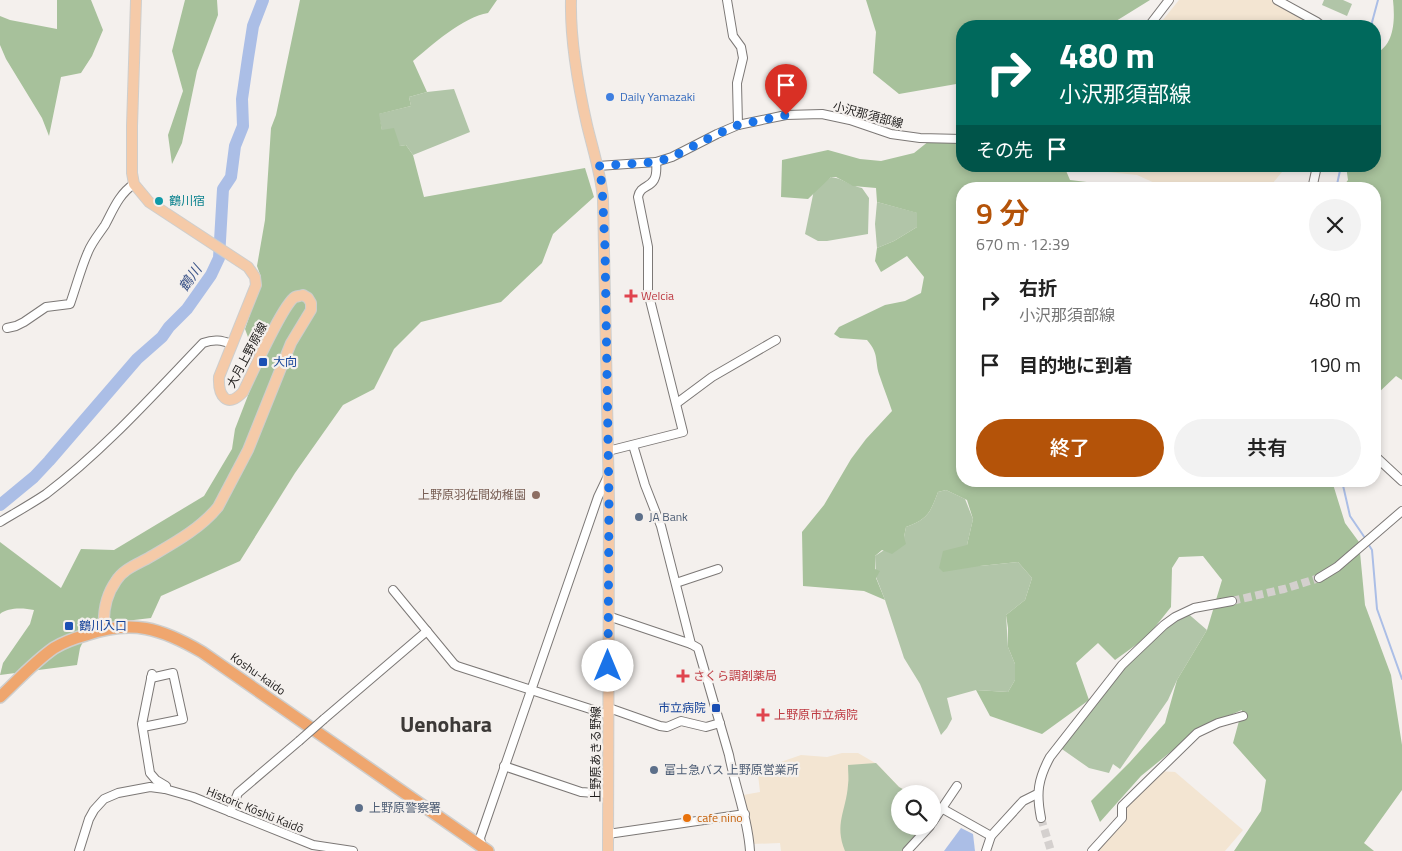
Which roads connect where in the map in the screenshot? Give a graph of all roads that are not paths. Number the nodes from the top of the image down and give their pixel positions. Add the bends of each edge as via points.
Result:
1 (136, 0) edge
2 (571, 0) edge
3 (727, 0) edge
4 (1169, 0) edge
5 (1277, 0) edge
6 (1291, 3) edge
7 (1154, 20) edge
8 (1315, 20) edge
9 (738, 125) junction
10 (956, 139) edge
11 (656, 162) junction
12 (598, 166) junction
13 (134, 184) junction
14 (7, 328) dead end
15 (776, 340) dead end
16 (232, 344) junction
17 (677, 403) junction
18 (633, 445) junction
19 (608, 451) junction
20 (1381, 462) edge
21 (608, 476) junction
22 (1402, 481) edge
23 (1402, 511) edge
24 (0, 522) edge
25 (718, 569) dead end
26 (1320, 578) tunnel mouth
27 (676, 584) junction
28 (393, 590) dead end
29 (1232, 601) tunnel mouth
30 (608, 616) junction
31 (104, 628) junction
32 (427, 631) junction
33 (691, 644) junction
34 (533, 690) junction
35 (0, 698) edge
36 (609, 711) junction
37 (1243, 716) dead end
38 (720, 723) junction
39 (143, 727) junction
40 (504, 766) junction
41 (957, 786) dead end
42 (165, 789) junction
43 (609, 794) junction
44 (1037, 794) junction
45 (943, 809) junction
46 (230, 812) junction
47 (941, 812) edge
48 (745, 814) junction
49 (1041, 818) tunnel mouth
50 (608, 834) junction
51 (922, 835) edge
52 (991, 836) junction
53 (313, 848) edge
54 (484, 850) edge
55 (79, 851) edge
56 (353, 851) edge
57 (608, 851) edge
58 (750, 851) edge
59 (908, 851) edge
60 (986, 851) edge
61 (1092, 851) edge

1 - 13 main road via 132,126
2 - 12 main road, 上野原あきる野線 via 578,85
3 - 9 street via 733,36 743,58 737,83
4 - 7 street
5 - 6 street
6 - 8 street
9 - 10 street, 小沢那須部線 via 786,115 822,114 891,134
9 - 11 street, 小沢那須部線
11 - 12 street, 小沢那須部線
11 - 17 street via 655,180 638,196 648,247 649,297
12 - 19 main road, 上野原あきる野線 via 603,209
13 - 14 street via 118,201 90,247 70,304 46,307 24,322
13 - 16 main road, 大月上野原線 via 149,202 248,267 255,277 256,285
15 - 17 street via 712,377
16 - 24 street via 221,340 203,343 139,412 68,475 44,495
16 - 31 main road, 大月上野原線 via 218,387 224,399 232,401 244,392 288,304 303,295 311,303 309,315 291,343 248,450 218,508 192,532 116,580 103,615
17 - 18 street via 683,432
18 - 19 street
18 - 27 street via 661,526
19 - 21 main road, 上野原あきる野線
20 - 22 street
21 - 30 main road, 上野原あきる野線
21 - 34 street
23 - 26 street
25 - 27 street
27 - 33 street
28 - 32 street
29 - 44 street via 1194,608 1175,617 1122,665 1050,757
30 - 33 street
30 - 36 main road, 上野原あきる野線
31 - 35 highway, Koshu-kaido via 54,648
31 - 54 highway, Koshu-kaido via 152,629 185,642
32 - 34 street via 454,664
32 - 46 street, bridge via 238,793
33 - 38 street via 698,648
34 - 36 street
34 - 40 street
36 - 38 street via 666,727 681,721 706,727
36 - 43 main road, 上野原あきる野線
37 - 61 street via 1218,722 1197,733 1122,806 1122,818
38 - 48 street
39 - 39 street via 152,676 173,674 183,719
39 - 42 street via 150,773 166,786
40 - 43 street via 581,792
40 - 54 street via 480,838
41 - 45 street
42 - 46 street, Historic Kōshū Kaidō
42 - 55 street, Historic Kōshū Kaidō via 150,787 104,799 89,819
43 - 50 main road, 上野原あきる野線
44 - 49 street
44 - 52 street via 1023,801
45 - 47 street
45 - 52 street
46 - 53 street, Historic Kōshū Kaidō
48 - 50 street
48 - 58 street
50 - 57 main road, 上野原あきる野線
51 - 59 street
52 - 60 street
53 - 56 street, Historic Kōshū Kaidō

